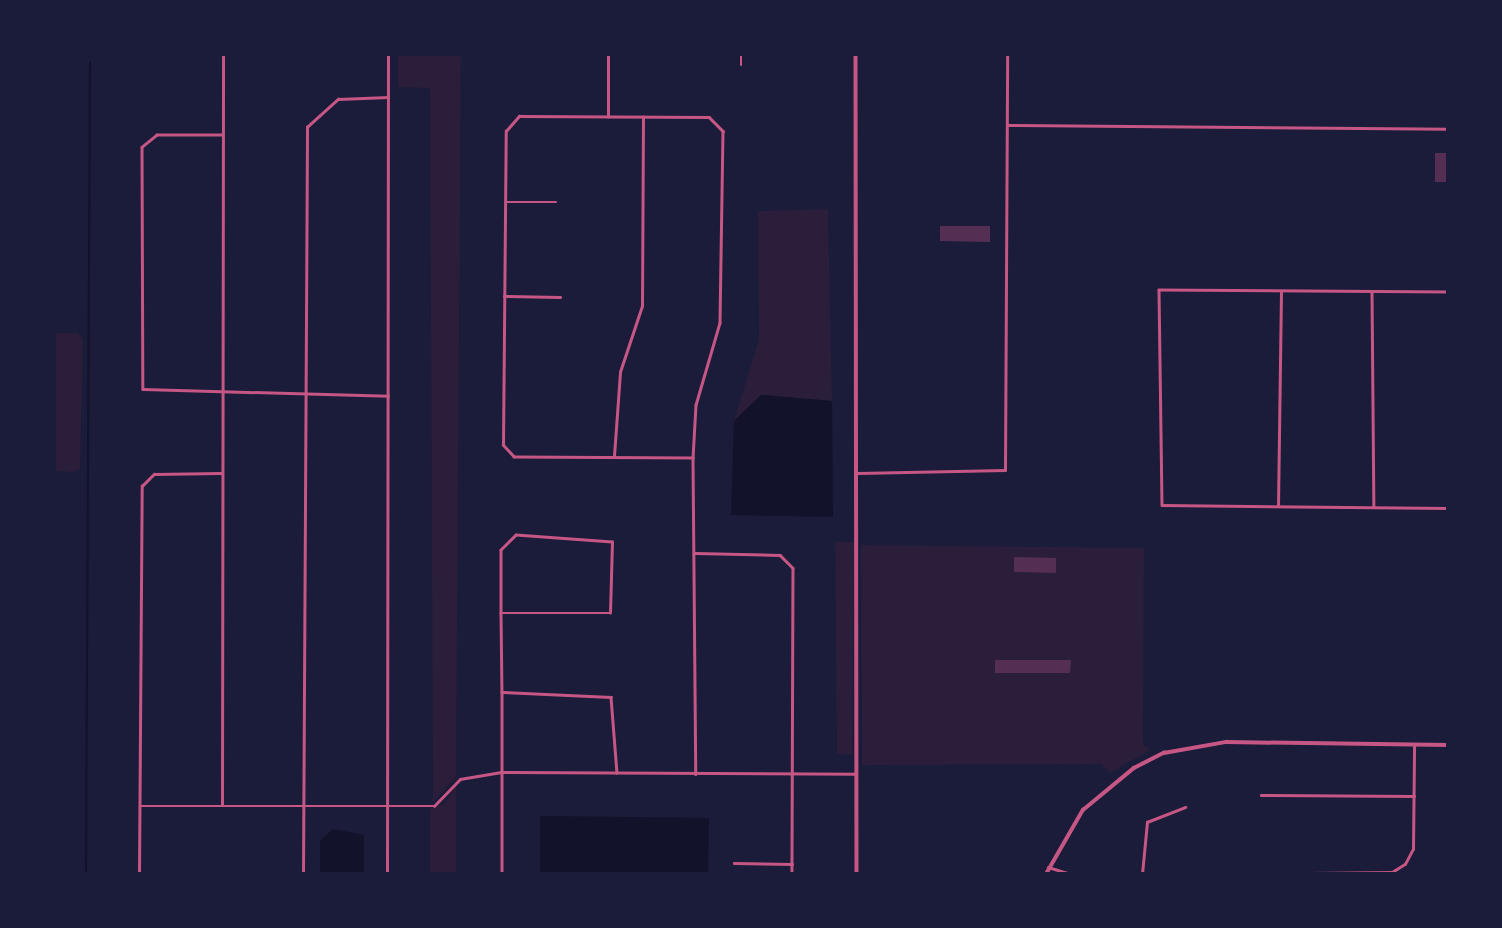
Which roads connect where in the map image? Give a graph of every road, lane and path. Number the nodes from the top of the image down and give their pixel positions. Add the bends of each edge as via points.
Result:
1 (223, 54) edge
2 (388, 54) edge
3 (608, 54) edge
4 (741, 54) edge
5 (856, 54) edge
6 (1007, 54) edge
7 (741, 65) dead end
8 (388, 97) junction
9 (608, 117) junction
10 (643, 117) junction
11 (1006, 125) junction
12 (1448, 130) edge
13 (223, 135) junction
14 (506, 202) junction
15 (556, 202) dead end
16 (1281, 291) junction
17 (1372, 291) junction
18 (1448, 292) edge
19 (504, 296) junction
20 (560, 297) dead end
21 (223, 395) junction
22 (304, 396) junction
23 (388, 396) junction
24 (614, 457) junction
25 (693, 458) junction
26 (222, 473) junction
27 (858, 473) junction
28 (1278, 506) junction
29 (1374, 507) junction
30 (1448, 508) edge
31 (694, 553) junction
32 (501, 613) junction
33 (502, 692) junction
34 (1413, 745) junction
35 (1448, 745) edge
36 (502, 772) junction
37 (617, 773) junction
38 (696, 774) junction
39 (793, 774) junction
40 (856, 774) junction
41 (1261, 795) dead end
42 (1414, 796) junction
43 (222, 805) junction
44 (140, 806) junction
45 (304, 806) junction
46 (387, 806) junction
47 (1185, 807) dead end
48 (734, 863) dead end
49 (792, 864) junction
50 (1048, 867) junction
51 (139, 874) edge
52 (303, 874) edge
53 (387, 874) edge
54 (502, 874) edge
55 (792, 874) edge
56 (857, 874) edge
57 (1046, 874) edge
58 (1071, 874) edge
59 (1142, 874) edge
60 (1219, 874) edge

1 - 13 street
2 - 8 street
3 - 9 street
4 - 7 lane
5 - 27 street
6 - 11 street
8 - 22 street via 338,99 307,127
8 - 23 street
9 - 10 street
9 - 14 street via 511,122 506,131
10 - 24 street via 642,306 616,394
10 - 25 street via 709,117 723,131 720,323 696,405
11 - 12 street
11 - 27 street via 1005,470
13 - 21 street
13 - 21 street via 157,135 142,147 141,377 152,394
14 - 15 street
14 - 19 street
16 - 17 street
16 - 28 street
16 - 28 street via 1159,290 1162,505
17 - 18 street
17 - 29 street
19 - 20 street
19 - 24 street via 508,454
21 - 22 street
21 - 26 street
22 - 23 street
22 - 45 street
23 - 46 street
24 - 25 street
25 - 31 street
26 - 43 street
26 - 44 street via 146,478
27 - 40 street
28 - 29 street
29 - 30 street
31 - 38 street
31 - 39 street via 780,555 793,568
32 - 32 street via 505,542 516,536 606,537 615,549 610,613
32 - 33 street
33 - 36 street
33 - 37 street via 611,697
34 - 35 street
34 - 42 street
34 - 50 street via 1226,742 1164,753 1134,768 1083,810
36 - 37 street
36 - 46 street via 460,779 434,806
36 - 54 street
37 - 38 street
38 - 39 street
39 - 40 street
39 - 49 street
40 - 56 street
41 - 42 street
42 - 60 street via 1413,849 1392,872
43 - 44 street
43 - 45 street
44 - 51 street
45 - 46 street
45 - 52 street
46 - 53 street
47 - 59 street via 1147,822
48 - 49 street
49 - 55 street
50 - 57 street
50 - 58 street

